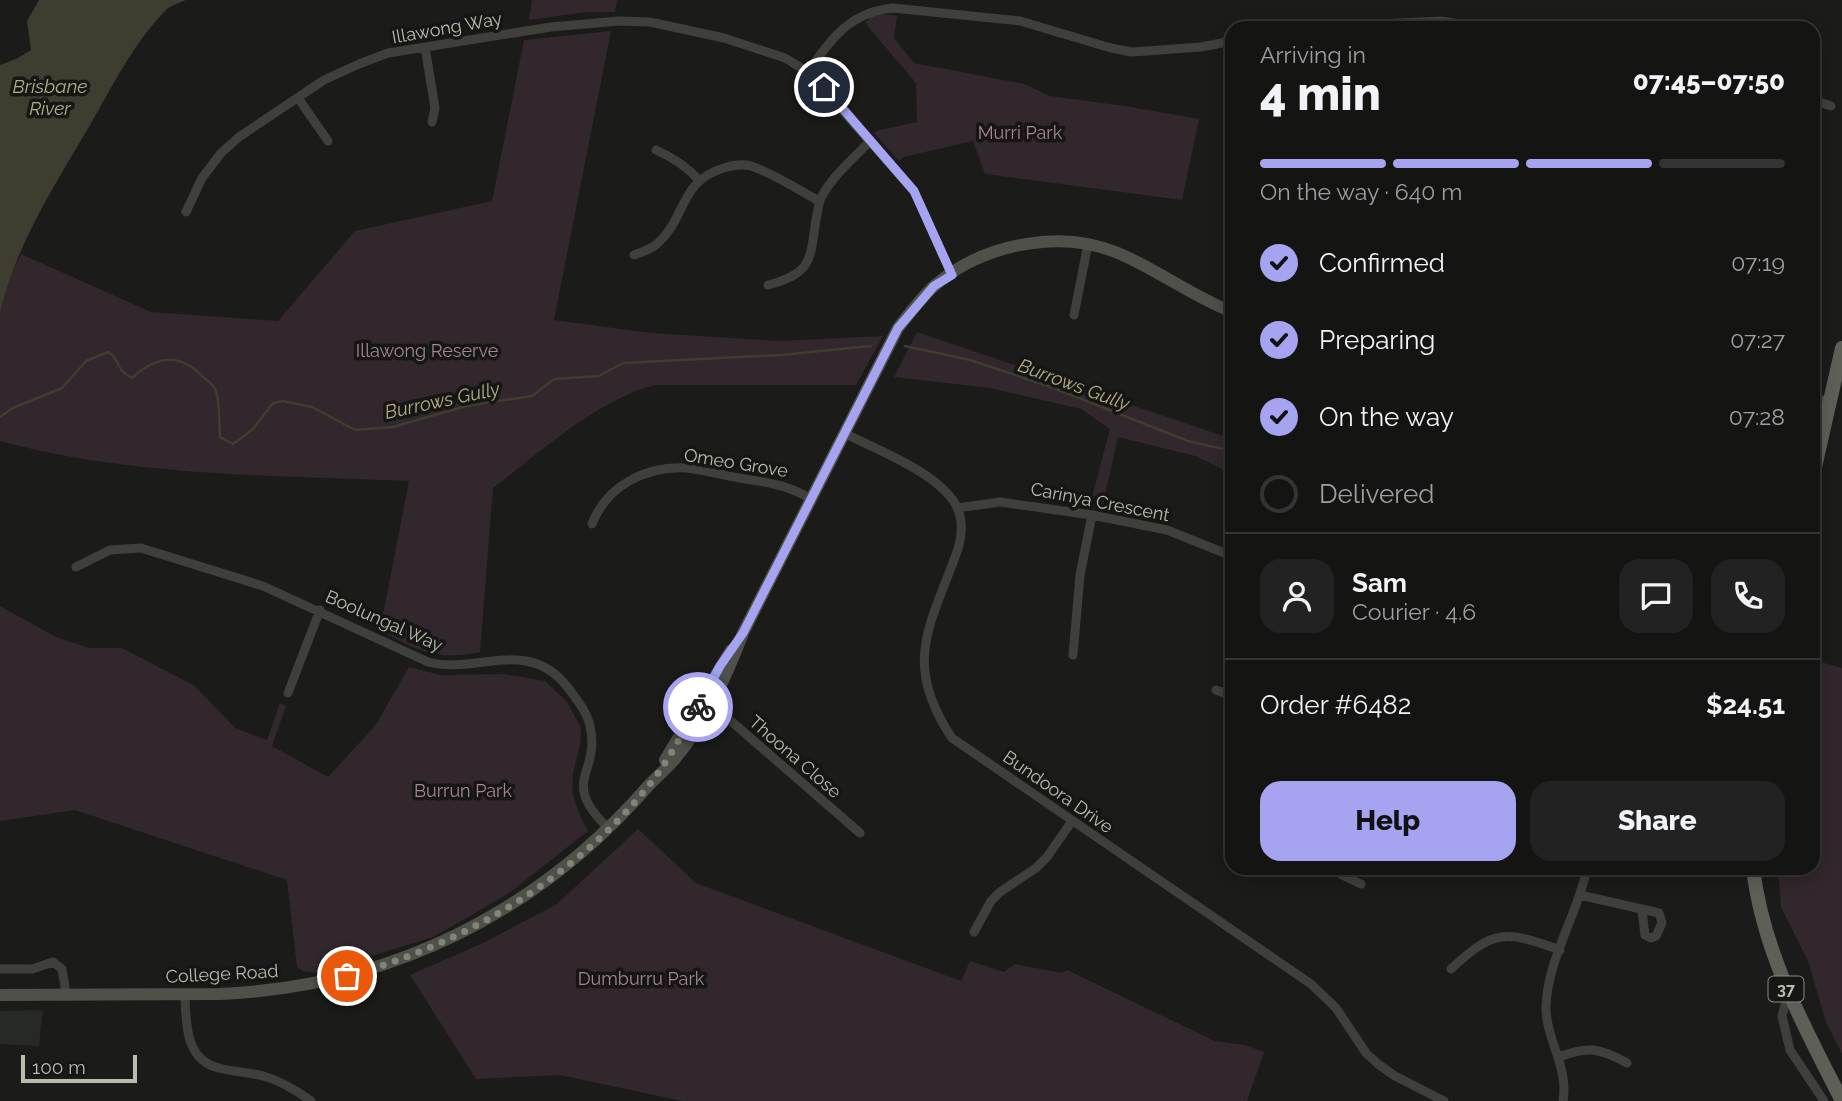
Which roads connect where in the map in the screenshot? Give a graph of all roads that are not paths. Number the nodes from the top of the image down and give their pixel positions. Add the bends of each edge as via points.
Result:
1 (1225, 42) edge
2 (425, 47) junction
3 (808, 72) junction
4 (298, 98) junction
5 (1820, 102) edge
6 (1831, 106) dead end
7 (432, 122) dead end
8 (328, 141) dead end
9 (870, 141) junction
10 (656, 150) dead end
11 (699, 180) junction
12 (819, 201) junction
13 (186, 212) dead end
14 (1088, 244) junction
15 (634, 255) dead end
16 (952, 275) junction
17 (768, 285) dead end
18 (1225, 309) edge
19 (1074, 315) dead end
20 (1842, 348) edge
21 (1820, 402) edge
22 (1829, 404) junction
23 (845, 433) junction
24 (1820, 444) edge
25 (811, 499) junction
26 (957, 508) junction
27 (1092, 515) junction
28 (592, 524) dead end
29 (1225, 553) edge
30 (76, 567) dead end
31 (320, 611) junction
32 (1073, 655) dead end
33 (1216, 690) dead end
34 (288, 693) dead end
35 (1225, 693) edge
36 (706, 703) junction
37 (1072, 821) junction
38 (609, 829) junction
39 (860, 833) dead end
40 (1342, 875) edge
41 (1585, 875) edge
42 (1754, 875) edge
43 (1360, 884) dead end
44 (1580, 895) junction
45 (1642, 911) dead end
46 (974, 932) dead end
47 (1560, 950) junction
48 (0, 969) edge
49 (1451, 969) dead end
50 (66, 993) junction
51 (185, 995) junction
52 (0, 997) edge
53 (1791, 1002) junction
54 (1559, 1057) junction
55 (1627, 1063) dead end
56 (312, 1101) edge
57 (1444, 1101) edge
58 (1563, 1101) edge
59 (1824, 1101) edge
60 (1842, 1101) edge

1 - 3 street via 1132,52 1020,21 873,9 843,27
2 - 3 street, Illawong Way via 581,23 639,22 724,38 785,58
2 - 4 street, Illawong Way via 359,64
2 - 7 street via 435,108
3 - 9 street, Illawong Way
4 - 8 street
4 - 13 street, Illawong Way via 221,153 202,178
5 - 6 street
9 - 12 street
9 - 16 street, Illawong Way via 914,191
10 - 11 street
11 - 12 street via 714,171 747,165
11 - 15 street via 658,243
12 - 17 street via 812,252 804,268 792,279
14 - 16 main road, College Road via 1050,241 1016,246 965,264
14 - 18 main road, College Road via 1147,266
14 - 19 street
16 - 23 main road, College Road via 934,286 898,328
20 - 22 main road
21 - 22 main road
22 - 24 main road
23 - 25 main road, College Road
23 - 26 street via 925,475
25 - 28 street, Omeo Grove via 791,488 687,468 664,469 642,474 618,488 601,505
25 - 36 main road, College Road via 728,671
26 - 27 street, Carinya Crescent via 1000,502
26 - 37 street, Bundoora Drive via 961,522 958,549 923,657 927,692 952,738
27 - 29 street, Carinya Crescent via 1167,530
27 - 32 street via 1080,575
30 - 31 street, Boolungal Way via 110,550 141,548 263,586
31 - 34 street
31 - 38 street, Boolungal Way via 428,662 449,665 513,659 554,674 588,718 591,743 585,799
33 - 35 street
36 - 38 main road, College Road via 675,759
36 - 39 street, Thoona Close
37 - 46 street via 1036,868 991,901
37 - 57 street, Bundoora Drive via 1311,984 1336,1008 1378,1064
38 - 51 main road, College Road via 498,914 410,956 281,990
40 - 43 street
41 - 44 street
42 - 53 main road, 37 via 1767,936
44 - 45 street
44 - 47 street
47 - 49 street via 1522,937 1499,936
47 - 54 street via 1546,1007
48 - 50 street via 32,969 53,962 61,969
50 - 51 main road, College Road
50 - 52 main road, College Road
51 - 56 street via 187,1035 207,1063 282,1082
53 - 59 street via 1782,1016 1790,1050
53 - 60 main road, 37
54 - 55 street via 1594,1049
54 - 58 street

